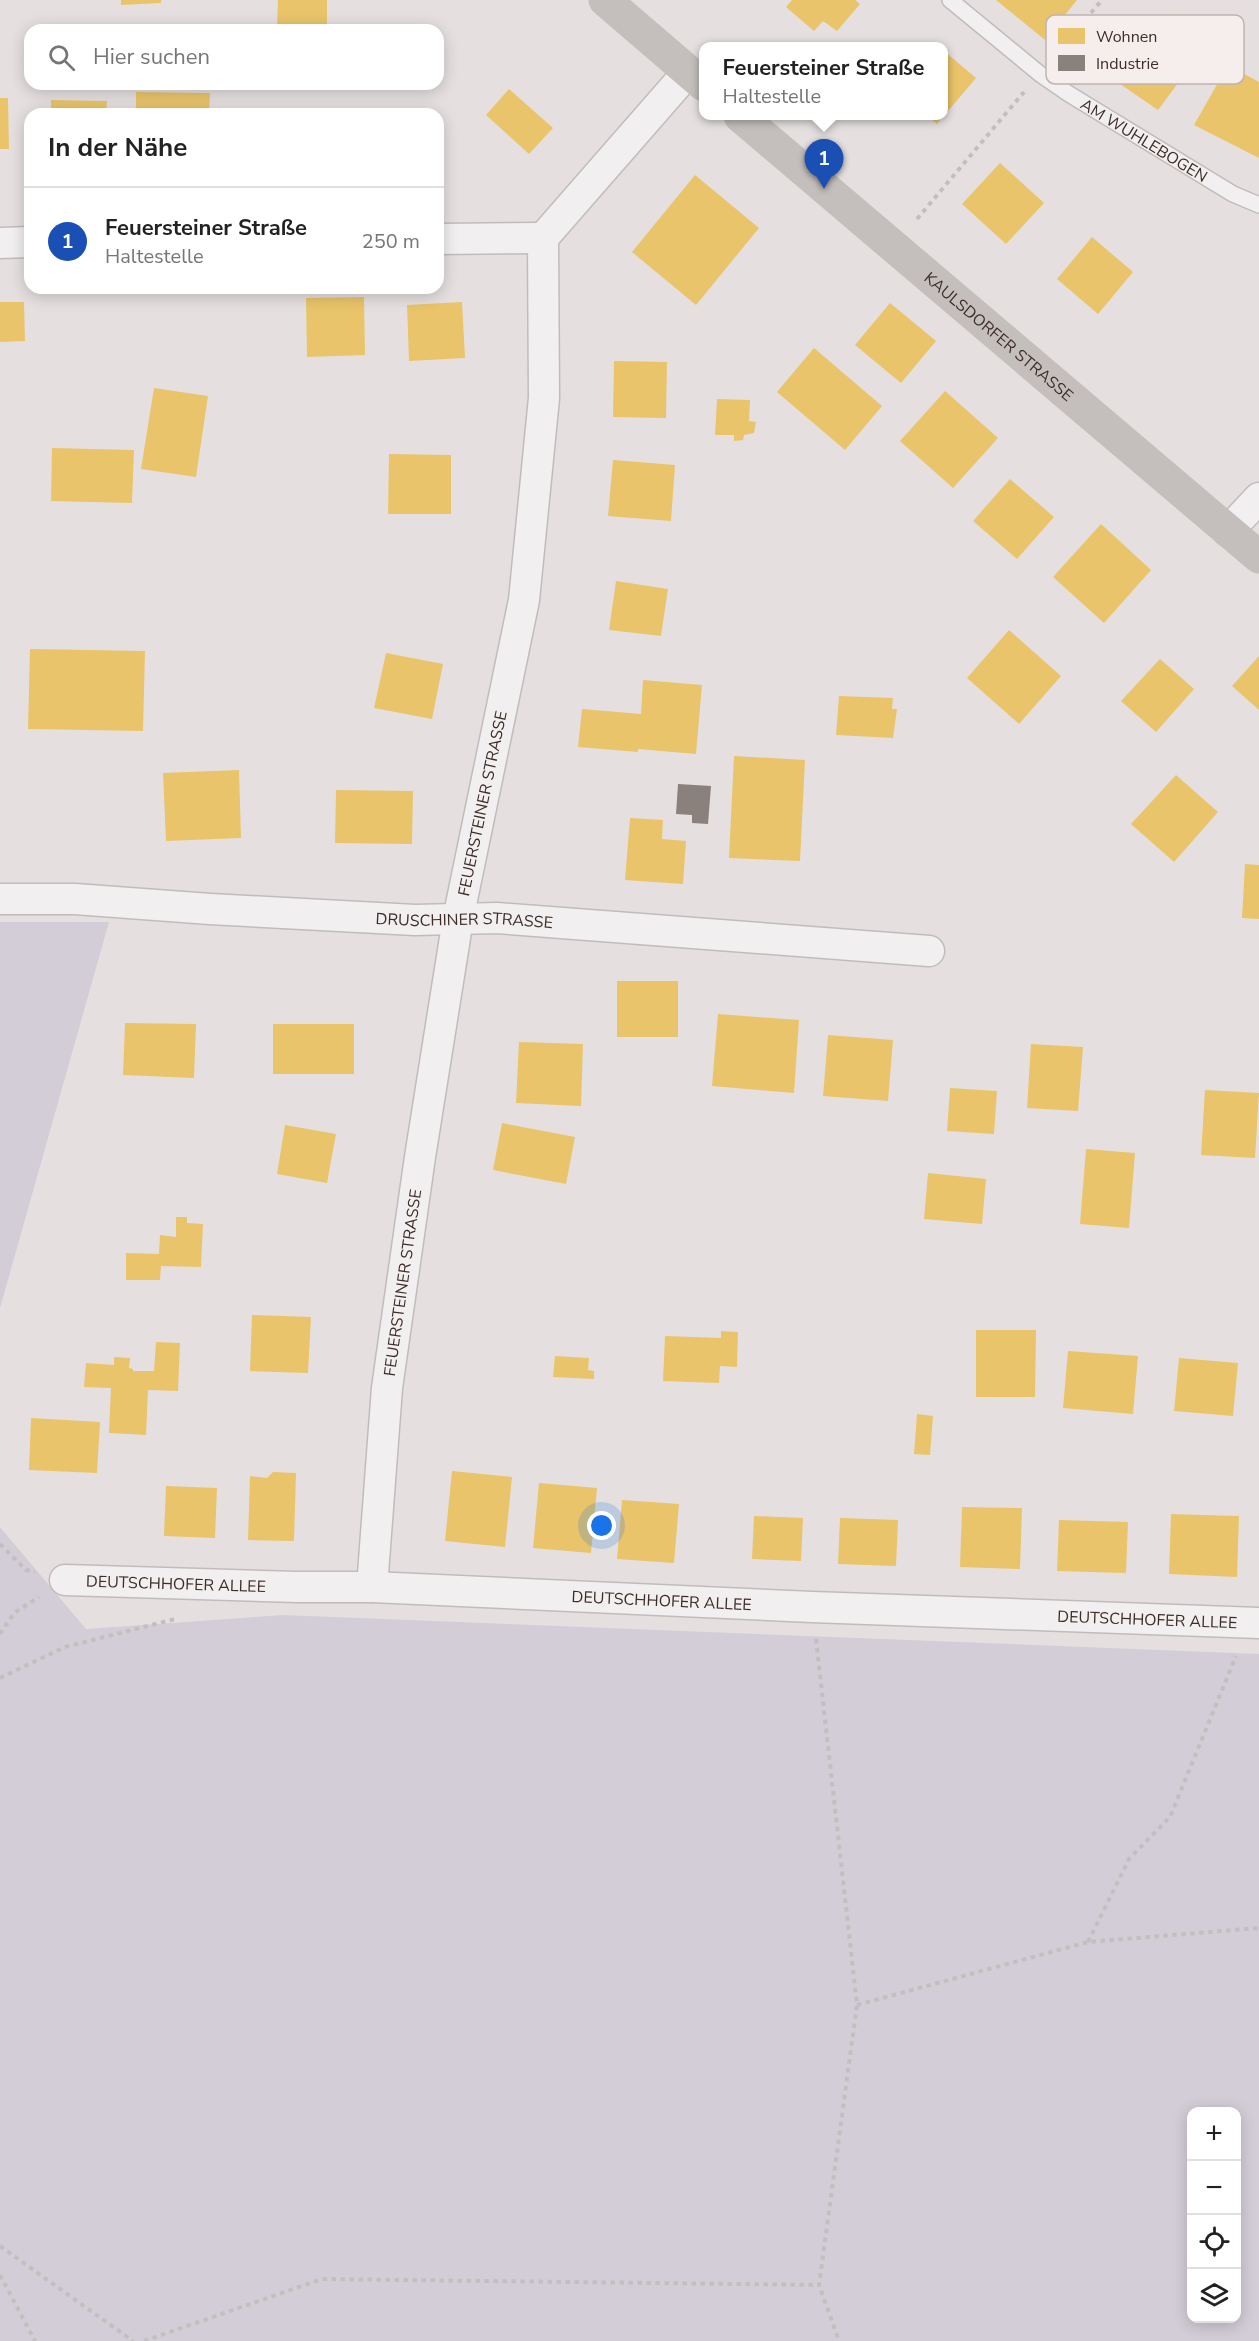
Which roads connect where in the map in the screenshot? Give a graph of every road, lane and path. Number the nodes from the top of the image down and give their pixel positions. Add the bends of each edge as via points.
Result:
1 (605, 0) edge
2 (950, 0) edge
3 (1102, 0) edge
4 (1089, 15) edge
5 (1046, 67) edge
6 (1040, 74) junction
7 (1046, 78) edge
8 (696, 79) edge
9 (1054, 84) edge
10 (745, 120) edge
11 (1259, 205) edge
12 (543, 238) junction
13 (444, 239) edge
14 (24, 242) edge
15 (0, 243) edge
16 (893, 246) junction
17 (1259, 498) edge
18 (1228, 531) junction
19 (1259, 557) edge
20 (0, 899) edge
21 (458, 919) junction
22 (929, 951) dead end
23 (0, 1544) edge
24 (65, 1580) junction
25 (372, 1587) junction
26 (812, 1607) junction
27 (181, 1617) dead end
28 (1254, 1623) edge
29 (0, 1634) edge
30 (0, 1678) edge
31 (1259, 1928) edge
32 (1088, 1942) junction
33 (857, 2005) junction
34 (0, 2246) edge
35 (0, 2275) edge
36 (819, 2285) junction
37 (35, 2341) edge
38 (133, 2341) edge
39 (144, 2341) edge
40 (839, 2341) edge

1 - 8 main road
2 - 6 lane, AM WUHLEBOGEN
3 - 4 path
5 - 6 path
6 - 7 lane, AM WUHLEBOGEN
6 - 16 path
8 - 12 street
9 - 11 lane, AM WUHLEBOGEN via 1233,194
10 - 16 main road, KAULSDORFER STRASSE
12 - 13 street
12 - 21 street, FEUERSTEINER STRASSE via 544,398 524,600
14 - 15 street
16 - 18 main road, KAULSDORFER STRASSE
17 - 18 street
18 - 19 main road, KAULSDORFER STRASSE
20 - 21 street, DRUSCHINER STRASSE via 75,899 404,920
21 - 22 street, DRUSCHINER STRASSE via 497,918
21 - 25 street, FEUERSTEINER STRASSE via 387,1388
23 - 24 path via 26,1570
24 - 25 street, DEUTSCHHOFER ALLEE
24 - 29 path via 14,1613
25 - 26 street, DEUTSCHHOFER ALLEE
26 - 28 street, DEUTSCHHOFER ALLEE
26 - 33 path
27 - 30 path via 65,1647
28 - 32 path via 1170,1817 1129,1860
31 - 32 path
32 - 33 path
33 - 36 path
34 - 38 path
35 - 37 path
36 - 39 path via 322,2279
36 - 40 path

